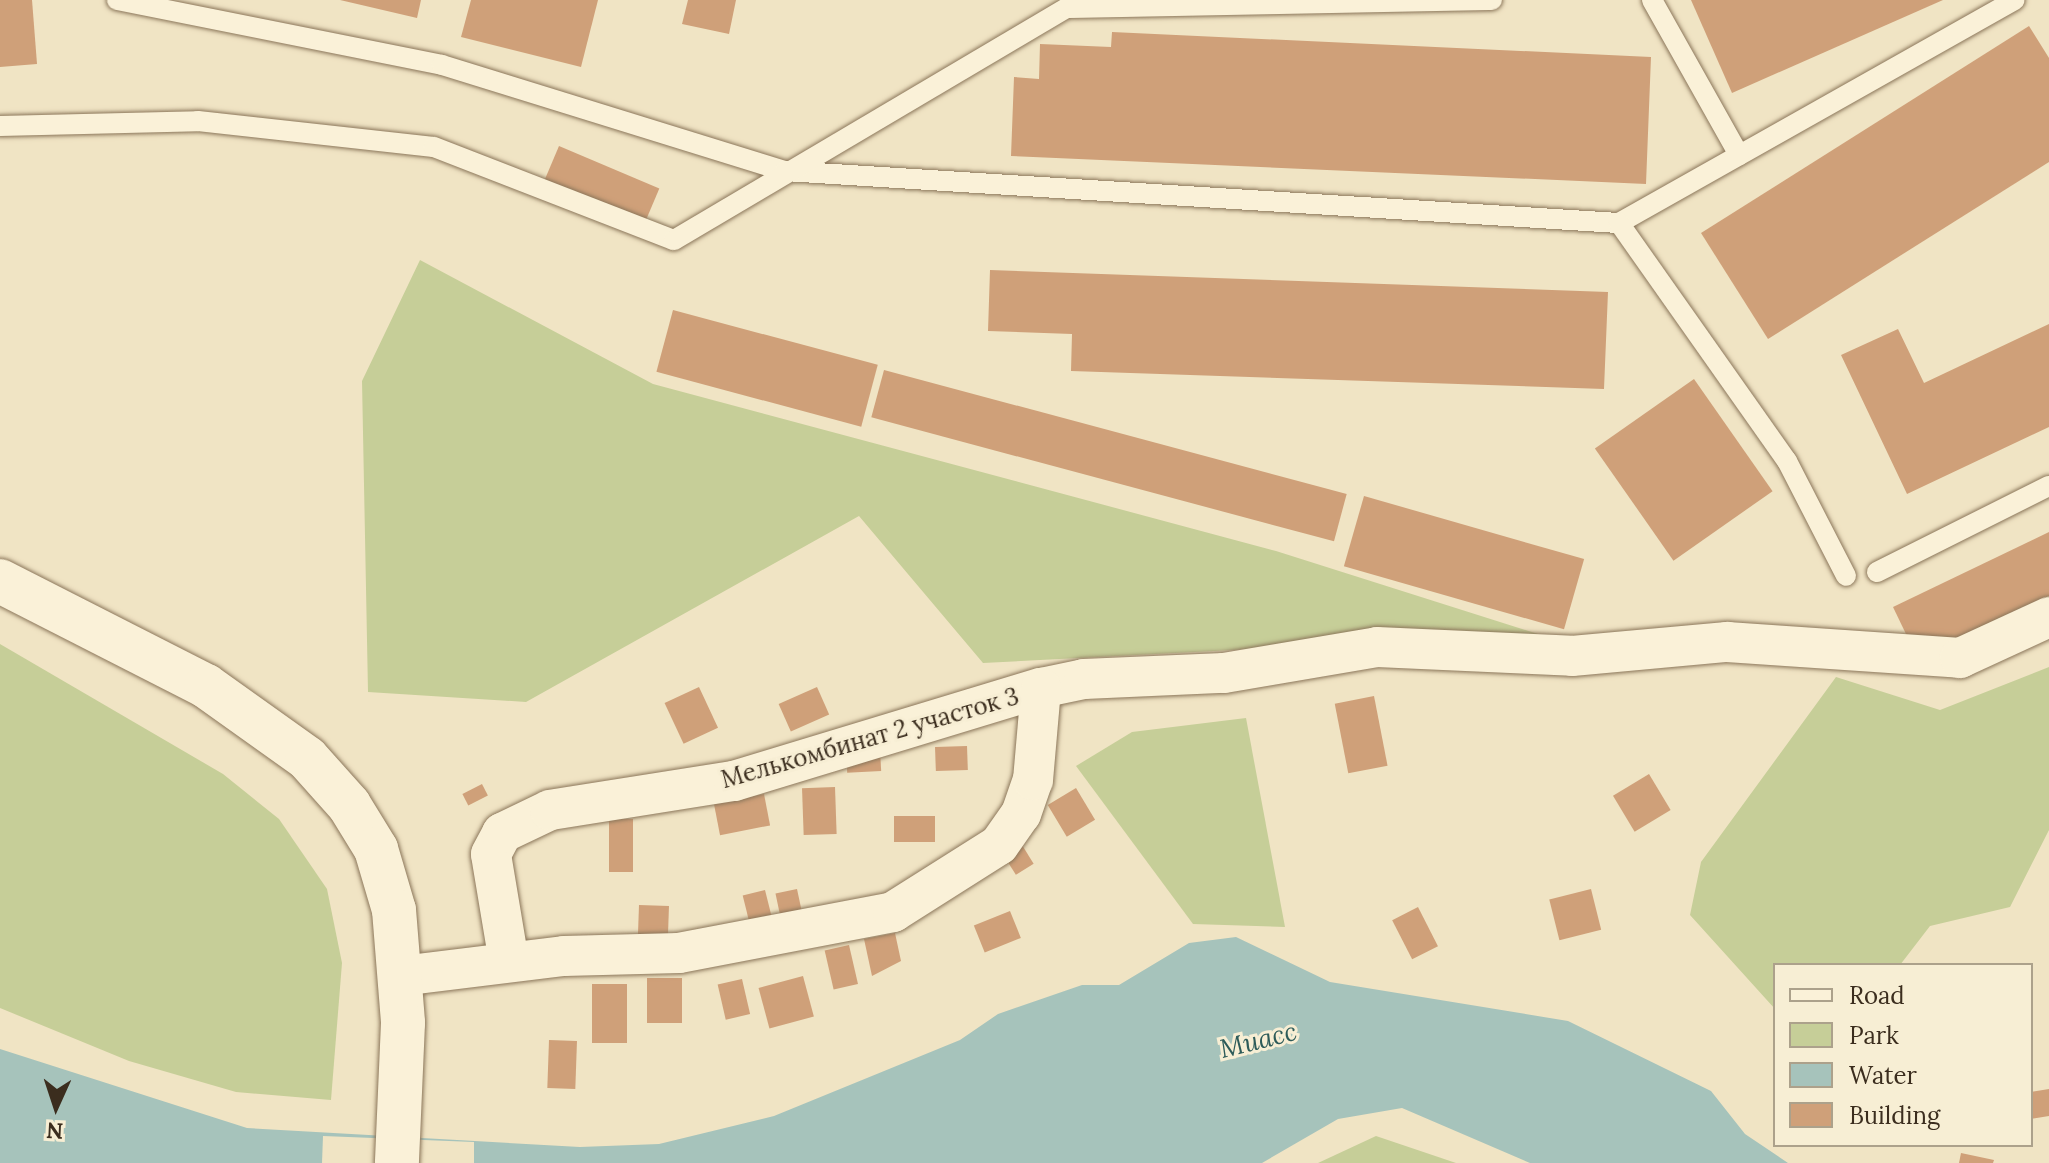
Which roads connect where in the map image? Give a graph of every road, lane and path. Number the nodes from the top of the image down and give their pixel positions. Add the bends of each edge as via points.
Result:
1 (117, 0) edge
2 (1492, 0) edge
3 (1652, 0) edge
4 (2014, 0) edge
5 (0, 126) edge
6 (1739, 155) junction
7 (785, 171) junction
8 (1619, 223) junction
9 (2049, 486) edge
10 (1877, 572) dead end
11 (1846, 576) dead end
12 (0, 581) edge
13 (2049, 617) edge
14 (1041, 688) junction
15 (509, 962) junction
16 (401, 976) junction
17 (398, 1146) edge

1 - 7 lane via 442,65
2 - 7 lane via 1067,8
3 - 6 lane
4 - 6 lane
5 - 7 lane via 198,121 434,147 674,240
6 - 8 lane
7 - 8 lane
8 - 11 lane via 1787,461
9 - 10 lane
12 - 16 street via 206,686 307,758 376,849
13 - 14 street, Мелькомбинат 2 участок 3 via 1960,658 1727,642 1572,656 1377,647 1224,673 1084,679
14 - 15 street, Мелькомбинат 2 участок 3 via 1033,780 1021,814 999,845 893,912 679,953
14 - 15 street, Мелькомбинат 2 участок 3 via 734,781 550,810 502,833 491,854
15 - 16 street, Мелькомбинат 2 участок 3
16 - 17 street

